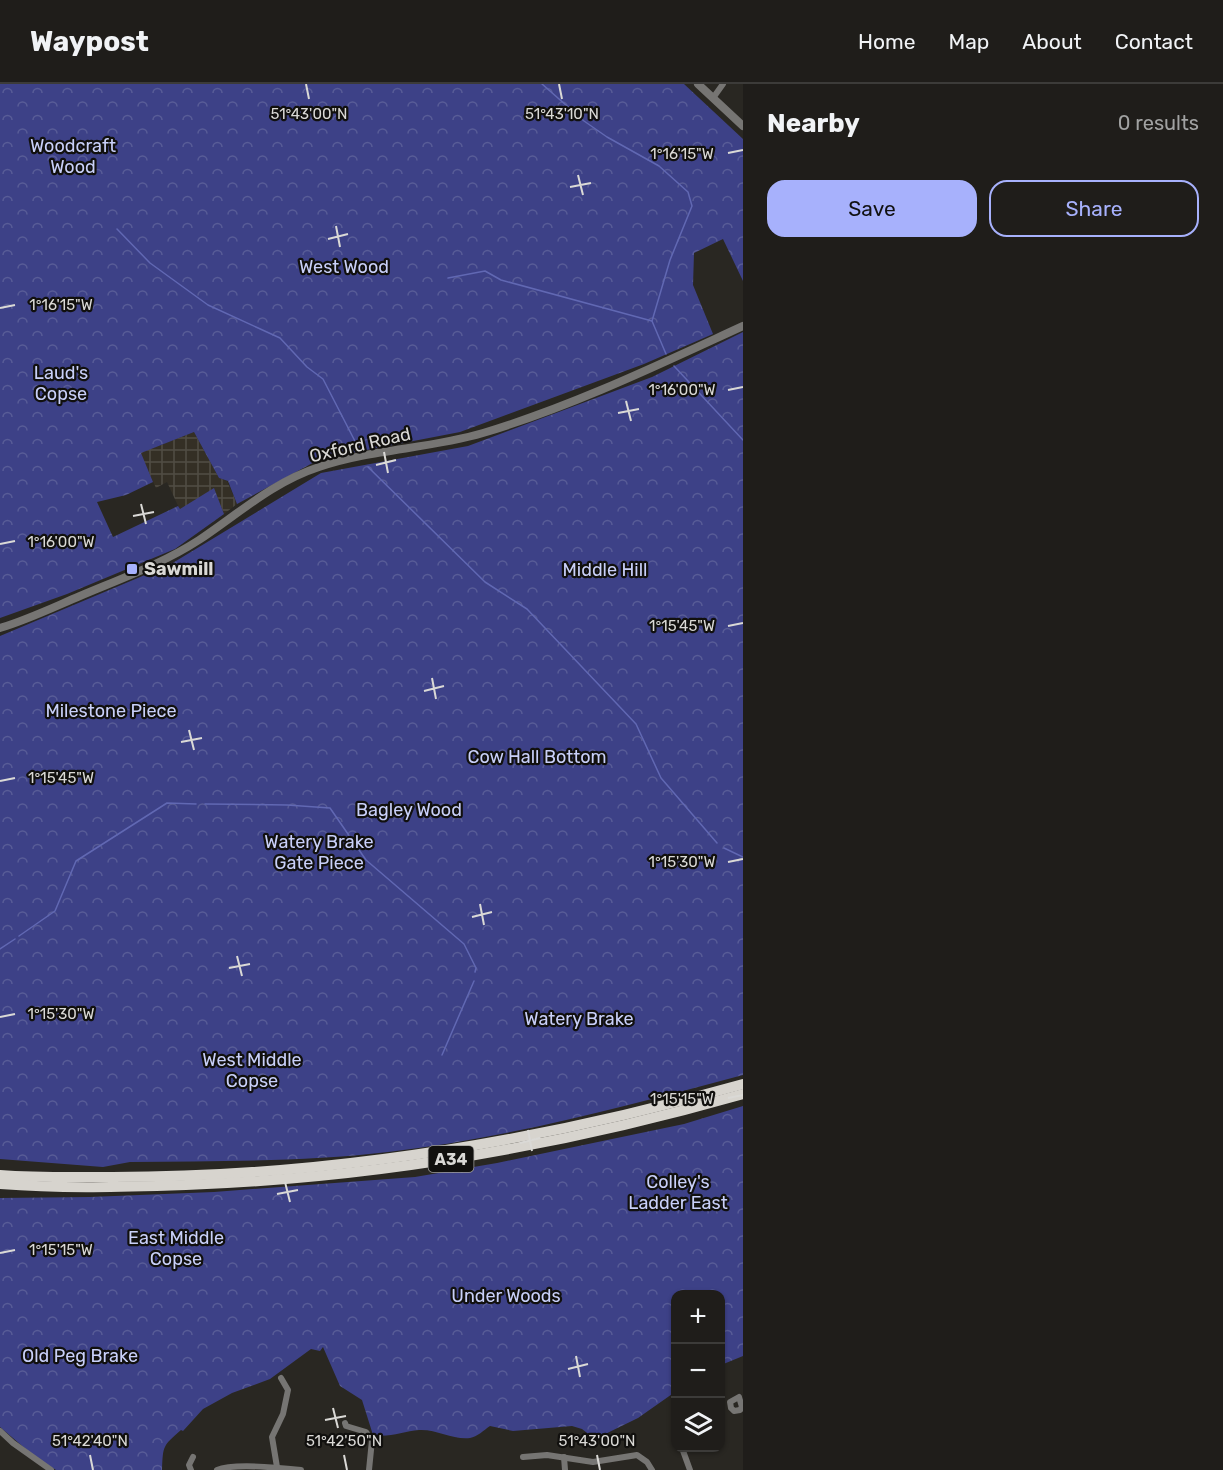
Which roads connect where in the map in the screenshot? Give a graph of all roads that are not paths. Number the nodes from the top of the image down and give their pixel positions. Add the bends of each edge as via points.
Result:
1 (698, 84) edge
2 (723, 84) edge
3 (713, 98) junction
4 (743, 126) edge
5 (743, 326) edge
6 (0, 628) edge
7 (743, 1084) edge
8 (743, 1094) edge
9 (0, 1175) edge
10 (0, 1184) edge
11 (281, 1377) dead end
12 (345, 1423) dead end
13 (0, 1431) edge
14 (683, 1452) edge
15 (523, 1457) dead end
16 (564, 1457) junction
17 (191, 1458) dead end
18 (277, 1467) junction
19 (51, 1470) edge
20 (190, 1470) edge
21 (218, 1470) edge
22 (302, 1470) edge
23 (369, 1470) edge
24 (565, 1470) edge
25 (652, 1470) edge
26 (690, 1470) edge

1 - 3 street
2 - 3 street
3 - 4 street
5 - 6 street, Oxford Road via 549,410 484,432 318,467 259,496 198,540 154,565
7 - 9 highway, A34 via 538,1134 376,1160 152,1177
8 - 10 highway, A34 via 540,1144 377,1169 227,1183 81,1187
11 - 18 street via 288,1390 283,1414 272,1437
12 - 23 street via 366,1432 372,1440
13 - 19 street
14 - 26 street
15 - 16 street
16 - 24 street
16 - 25 street via 593,1462 637,1455
17 - 20 street
18 - 21 street
18 - 22 street

